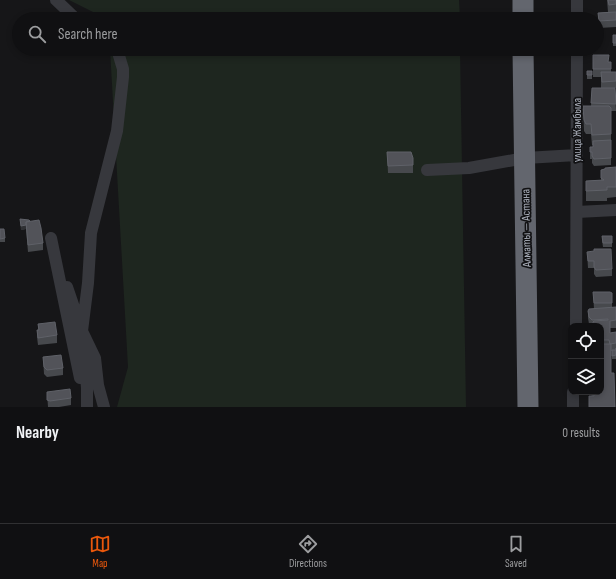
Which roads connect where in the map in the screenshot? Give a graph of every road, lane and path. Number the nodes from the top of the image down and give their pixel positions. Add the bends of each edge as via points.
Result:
1 (56, 0) edge
2 (523, 0) edge
3 (577, 0) edge
4 (69, 12) edge
5 (523, 12) edge
6 (577, 12) edge
7 (119, 56) edge
8 (523, 56) edge
9 (577, 56) edge
10 (577, 155) junction
11 (524, 158) junction
12 (427, 170) dead end
13 (616, 210) edge
14 (577, 212) junction
15 (51, 238) dead end
16 (58, 273) junction
17 (576, 323) edge
18 (82, 331) junction
19 (573, 395) edge
20 (86, 407) edge
21 (104, 407) edge
22 (528, 407) edge
23 (573, 407) edge

1 - 4 street
2 - 5 highway
3 - 6 street
7 - 18 street via 123,77 117,131 91,233
8 - 11 highway, Алматы — Астана
9 - 10 street, улица Жамбыла
10 - 11 street
10 - 14 street, улица Жамбыла
11 - 12 street via 469,168
11 - 22 highway, Алматы — Астана
13 - 14 street
14 - 17 street, улица Жамбыла
15 - 16 street
16 - 18 street via 68,288
16 - 20 street
18 - 20 street
18 - 21 street via 95,358
19 - 23 street

